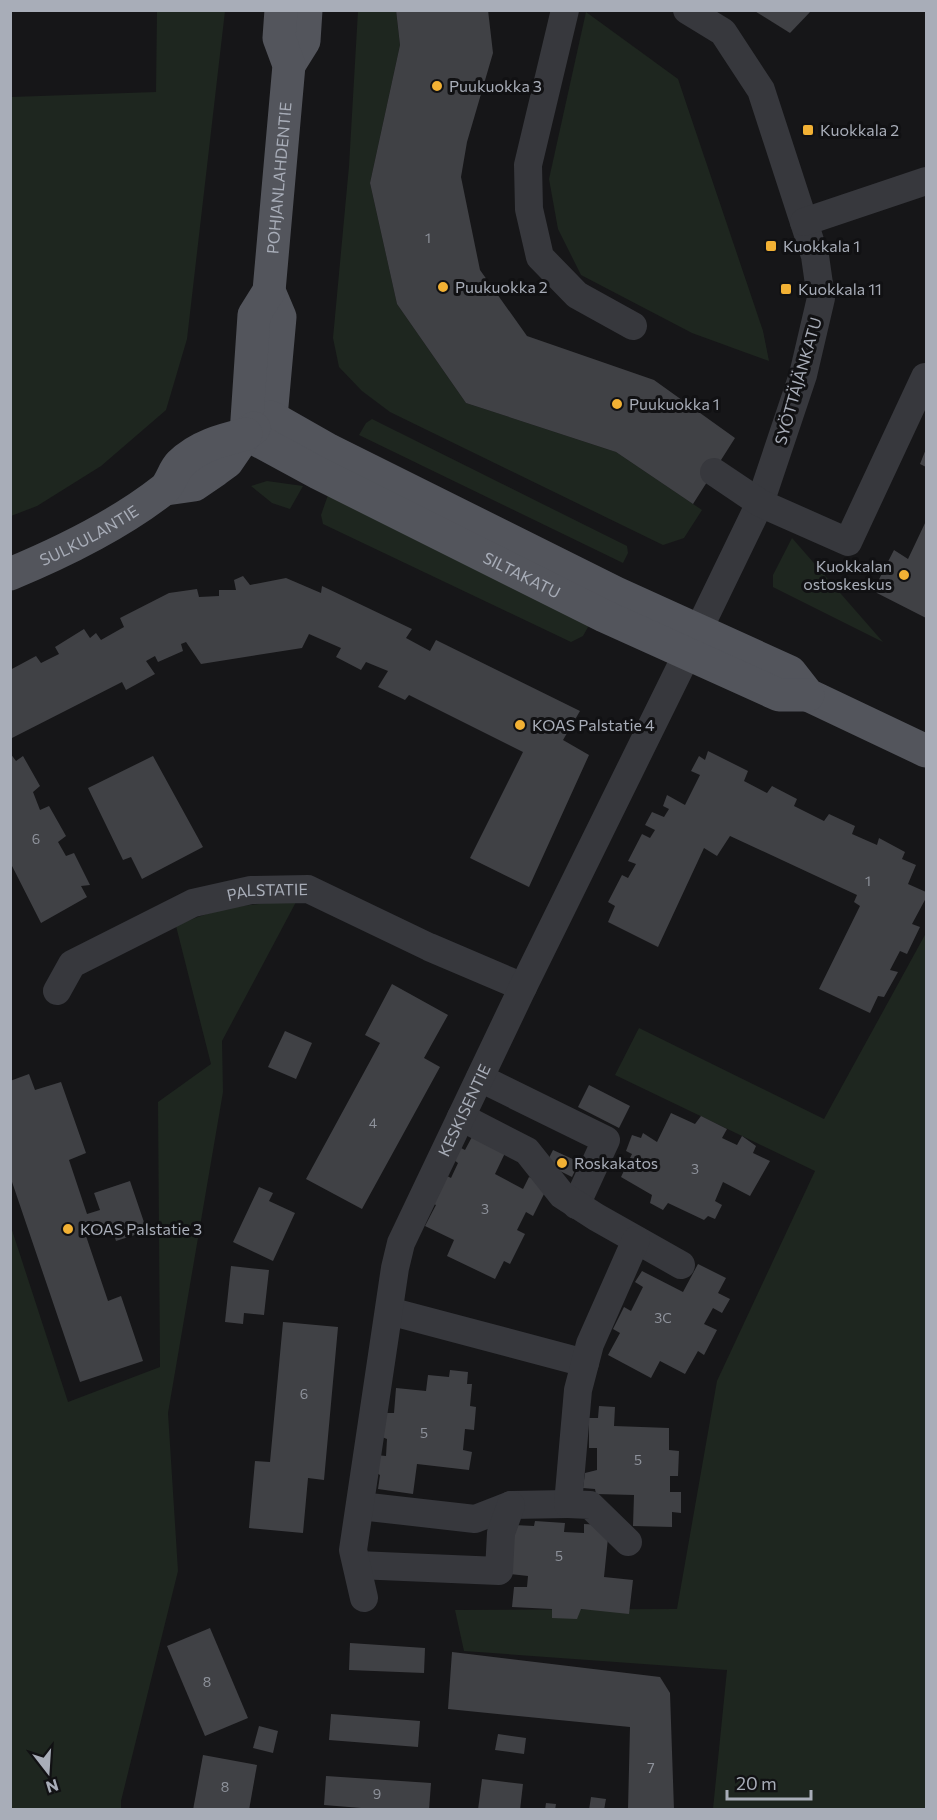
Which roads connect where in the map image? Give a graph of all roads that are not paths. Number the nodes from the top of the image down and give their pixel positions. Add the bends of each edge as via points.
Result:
1 (281, 10) edge
2 (306, 10) edge
3 (565, 10) edge
4 (687, 10) edge
5 (289, 65) junction
6 (927, 181) edge
7 (804, 222) junction
8 (633, 326) dead end
9 (925, 377) dead end
10 (258, 425) junction
11 (714, 472) dead end
12 (760, 502) junction
13 (10, 574) edge
14 (692, 643) junction
15 (927, 751) edge
16 (523, 987) junction
17 (57, 991) dead end
18 (480, 1078) junction
19 (461, 1117) junction
20 (576, 1205) junction
21 (636, 1240) junction
22 (681, 1265) dead end
23 (389, 1311) junction
24 (585, 1363) junction
25 (511, 1504) junction
26 (568, 1504) junction
27 (360, 1506) junction
28 (628, 1542) dead end
29 (357, 1565) junction
30 (363, 1598) dead end

1 - 5 main road, POHJANLAHDENTIE via 279,38
2 - 5 main road, POHJANLAHDENTIE via 304,40
3 - 8 street via 528,165 529,209 540,258 577,295
4 - 7 street, SYÖTTÄJÄNKATU via 723,32 761,90
5 - 10 main road, POHJANLAHDENTIE via 269,291 280,317
6 - 7 street
7 - 12 street, SYÖTTÄJÄNKATU via 815,256 821,298 803,375
9 - 12 street via 848,542
10 - 13 main road, SULKULANTIE via 207,445 180,464 166,489 125,516 58,554
10 - 14 main road, SILTAKATU via 340,456 616,593
11 - 12 street
12 - 14 street, SYÖTTÄJÄNKATU
14 - 15 main road, SILTAKATU via 779,695 807,695
14 - 16 street, KESKISENTIE
16 - 17 street, PALSTATIE via 308,889 251,890 193,903 72,964
16 - 18 street, KESKISENTIE
18 - 19 street, KESKISENTIE
18 - 20 street via 606,1140
19 - 20 street via 527,1151 562,1195
19 - 23 street, KESKISENTIE via 401,1243
20 - 21 street
21 - 22 street
21 - 24 street
23 - 24 street
23 - 27 street, KESKISENTIE
24 - 26 street via 578,1390
25 - 26 street
25 - 27 street via 476,1519
25 - 29 street via 501,1533 500,1571
26 - 28 street via 590,1505
27 - 29 street, KESKISENTIE via 353,1550
29 - 30 street, KESKISENTIE

